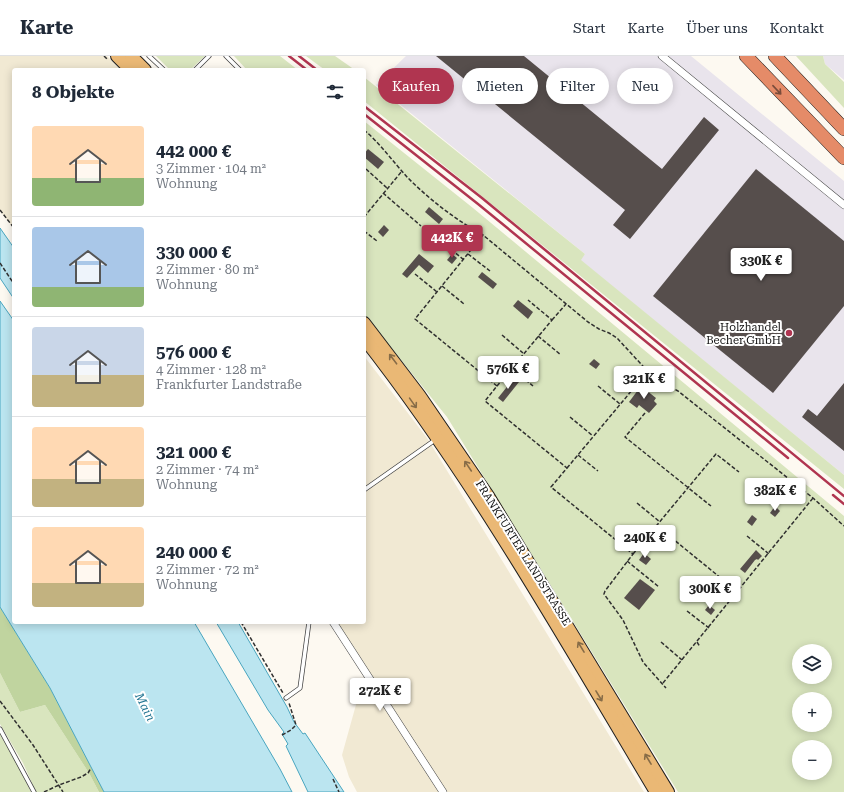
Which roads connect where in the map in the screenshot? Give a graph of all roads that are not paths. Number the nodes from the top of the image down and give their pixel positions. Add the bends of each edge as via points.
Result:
1 (117, 56) edge
2 (131, 56) edge
3 (149, 56) edge
4 (209, 56) edge
5 (226, 56) edge
6 (662, 56) edge
7 (746, 56) edge
8 (775, 56) edge
9 (129, 68) edge
10 (144, 68) edge
11 (162, 68) edge
12 (197, 68) edge
13 (238, 68) edge
14 (844, 129) edge
15 (844, 158) edge
16 (844, 205) edge
17 (366, 326) edge
18 (366, 341) edge
19 (437, 438) junction
20 (366, 489) edge
21 (309, 624) edge
22 (334, 624) edge
23 (286, 698) road end
24 (0, 729) edge
25 (34, 792) edge
26 (443, 792) edge
27 (656, 792) edge
28 (668, 792) edge

1 - 9 main road
2 - 10 main road
3 - 11 lane
4 - 12 lane
5 - 13 lane
6 - 16 street
7 -> 15 highway
8 - 14 highway
28 -> 17 main road, FRANKFURTER LANDSTRASSE via 488,496 419,395
18 -> 19 main road, FRANKFURTER LANDSTRASSE
19 - 20 lane
19 -> 27 main road, FRANKFURTER LANDSTRASSE via 511,551
21 - 23 lane via 300,688
22 - 26 street
24 - 25 lane

